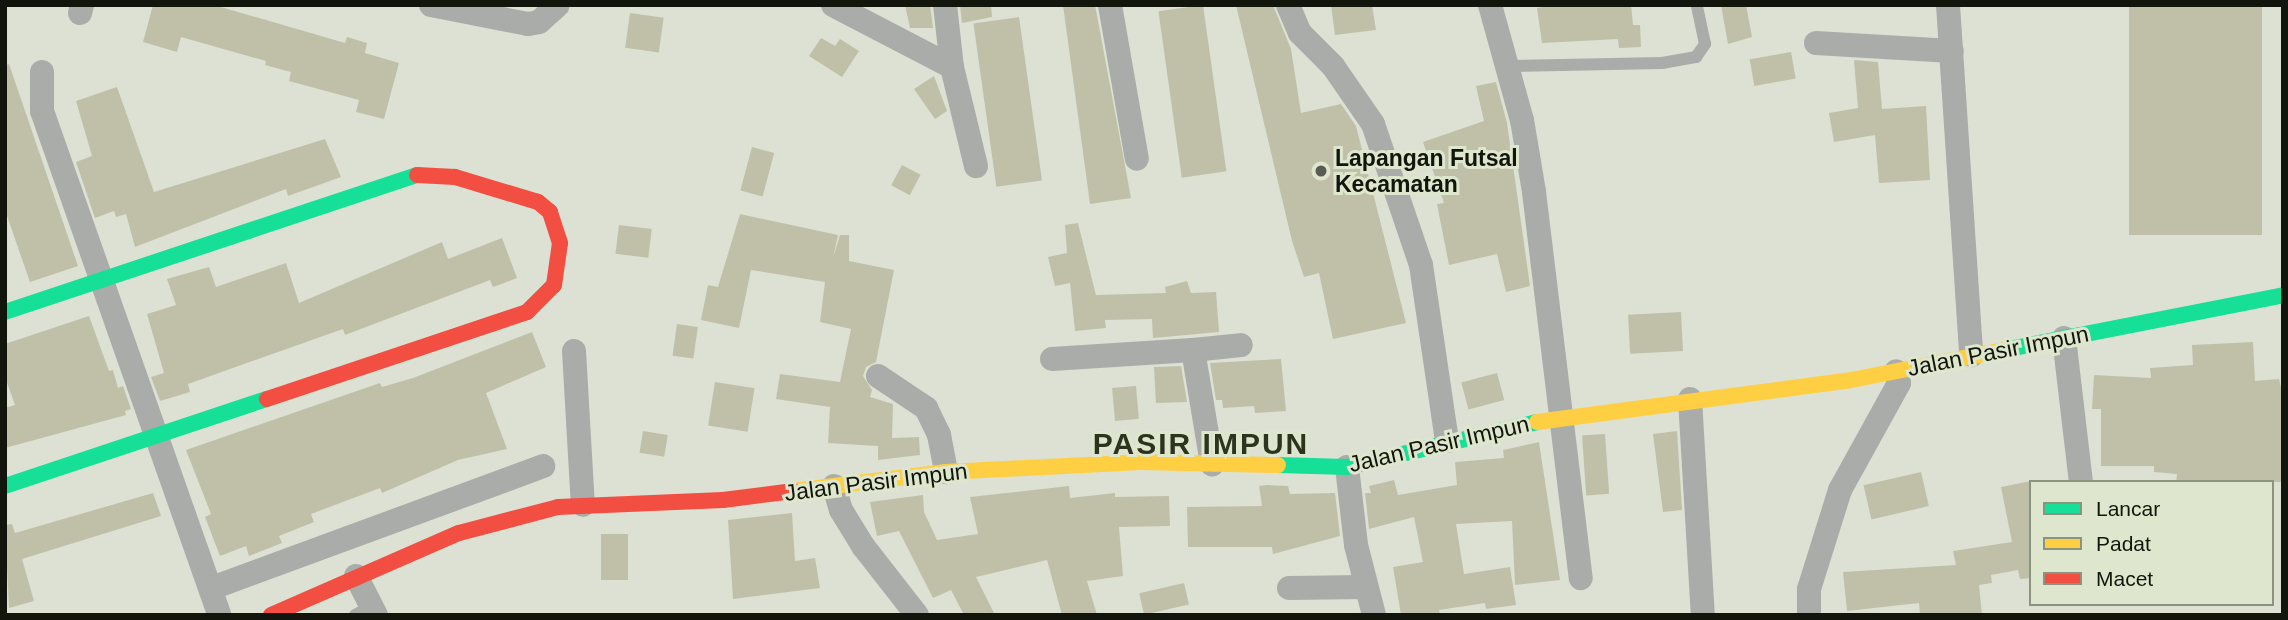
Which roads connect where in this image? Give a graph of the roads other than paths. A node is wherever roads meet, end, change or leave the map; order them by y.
1 (431, 5) edge
2 (558, 5) edge
3 (833, 5) edge
4 (945, 5) edge
5 (1110, 5) edge
6 (1288, 5) edge
7 (1490, 5) edge
8 (1697, 5) edge
9 (1948, 5) edge
10 (1816, 43) dead end
11 (1952, 51) junction
12 (1507, 66) junction
13 (953, 67) junction
14 (41, 72) dead end
15 (1137, 159) dead end
16 (976, 166) dead end
17 (101, 283) junction
18 (2283, 295) edge
19 (5, 312) edge
20 (2064, 338) junction
21 (1241, 345) dead end
22 (1193, 350) junction
23 (574, 351) dead end
24 (1970, 355) junction
25 (1052, 359) dead end
26 (1896, 371) junction
27 (878, 376) dead end
28 (1690, 399) junction
29 (1565, 415) junction
30 (155, 437) junction
31 (1447, 441) junction
32 (1212, 464) junction
33 (543, 467) dead end
34 (1347, 467) junction
35 (946, 472) junction
36 (2081, 480) edge
37 (5, 486) edge
38 (834, 486) junction
39 (583, 505) junction
40 (356, 576) junction
41 (1581, 578) dead end
42 (1365, 587) junction
43 (212, 588) junction
44 (1289, 588) dead end
45 (285, 612) edge
46 (368, 612) edge
47 (219, 614) edge
48 (917, 615) edge
49 (1374, 615) edge
50 (1703, 615) edge
51 (1810, 615) edge

1 - 2 street
3 - 13 street
4 - 13 street
5 - 15 street
6 - 31 street
7 - 12 street
8 - 12 lane
9 - 11 street
10 - 11 street
11 - 24 street
12 - 29 street
13 - 16 street
14 - 17 street
17 - 19 street
17 - 30 street
17 - 30 street
18 - 20 street, Jalan Pasir Impun
20 - 24 street, Jalan Pasir Impun
20 - 36 street
21 - 22 street
22 - 25 street
22 - 32 street
23 - 39 street
24 - 26 street, Jalan Pasir Impun
26 - 28 street, Jalan Pasir Impun
26 - 51 street
27 - 35 street
28 - 29 street, Jalan Pasir Impun
28 - 50 street
29 - 31 street, Jalan Pasir Impun
29 - 41 street
30 - 37 street
30 - 43 street
31 - 34 street, Jalan Pasir Impun
32 - 34 street, Jalan Pasir Impun
32 - 35 street, Jalan Pasir Impun
33 - 43 street
34 - 42 street
35 - 38 street, Jalan Pasir Impun
38 - 39 street, Jalan Pasir Impun
38 - 48 street
39 - 40 street, Jalan Pasir Impun
40 - 45 street, Jalan Pasir Impun
40 - 46 street
42 - 44 street
42 - 49 street
43 - 47 street

